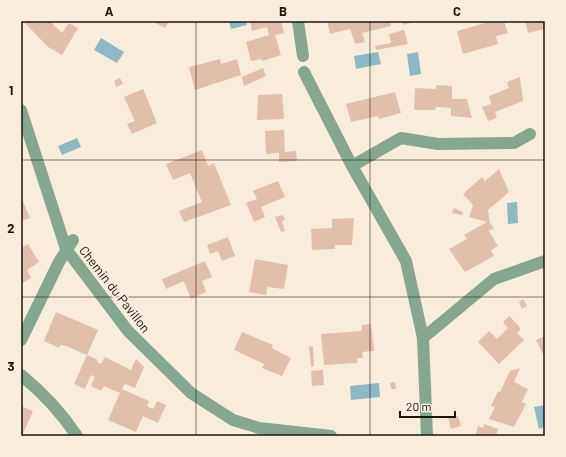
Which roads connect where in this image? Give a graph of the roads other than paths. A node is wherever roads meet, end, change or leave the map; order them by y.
1 (298, 21) edge
2 (303, 56) dead end
3 (304, 72) dead end
4 (21, 110) edge
5 (530, 134) dead end
6 (352, 166) junction
7 (70, 244) junction
8 (545, 261) edge
9 (423, 338) junction
10 (21, 340) edge
11 (21, 375) edge
12 (77, 436) edge
13 (331, 436) edge
14 (427, 436) edge

1 - 2 street
3 - 6 street
4 - 7 street, Chemin du Pavillon
5 - 6 street
6 - 9 street
7 - 10 street
7 - 13 street, Chemin du Pavillon
8 - 9 street
9 - 14 street
11 - 12 street

